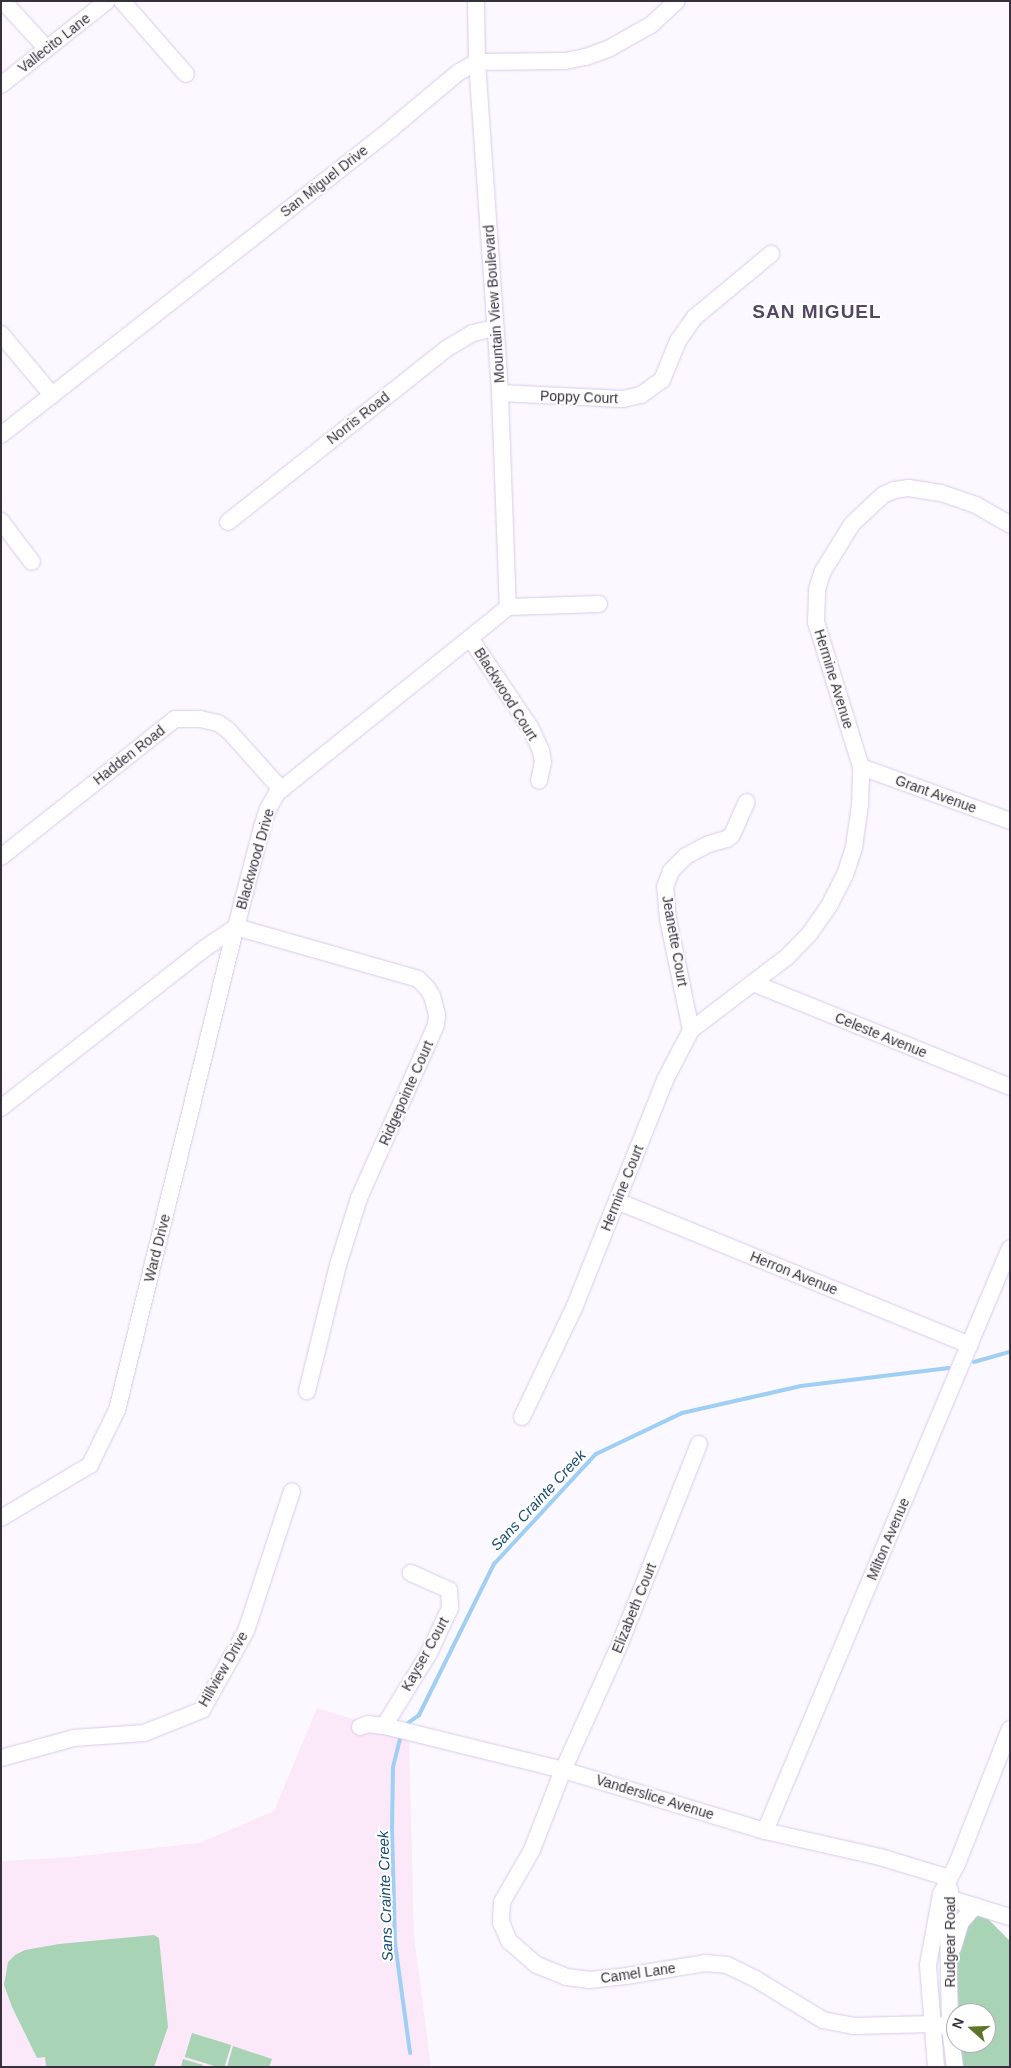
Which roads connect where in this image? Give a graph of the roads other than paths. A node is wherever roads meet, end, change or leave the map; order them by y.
1 (4, 1) edge
2 (107, 1) edge
3 (122, 1) edge
4 (476, 1) edge
5 (677, 1) edge
6 (47, 49) junction
7 (477, 62) junction
8 (186, 74) dead end
9 (1, 85) edge
10 (771, 254) dead end
11 (495, 328) junction
12 (1, 334) edge
13 (500, 393) junction
14 (52, 395) junction
15 (1, 435) edge
16 (1, 521) edge
17 (228, 522) dead end
18 (1010, 525) edge
19 (32, 562) dead end
20 (599, 604) dead end
21 (508, 608) junction
22 (470, 638) junction
23 (862, 767) junction
24 (540, 781) dead end
25 (281, 789) junction
26 (747, 802) dead end
27 (1010, 821) edge
28 (1, 856) edge
29 (236, 927) junction
30 (753, 983) junction
31 (691, 1030) junction
32 (1010, 1087) edge
33 (1, 1108) edge
34 (618, 1201) junction
35 (1010, 1248) edge
36 (970, 1345) junction
37 (307, 1391) dead end
38 (522, 1418) dead end
39 (699, 1444) dead end
40 (292, 1491) dead end
41 (1, 1518) edge
42 (411, 1573) dead end
43 (384, 1726) junction
44 (360, 1727) dead end
45 (1010, 1729) edge
46 (1, 1758) edge
47 (563, 1770) junction
48 (765, 1830) junction
49 (949, 1878) junction
50 (951, 1899) junction
51 (975, 1906) junction
52 (1010, 1917) edge
53 (949, 1962) junction
54 (950, 2003) edge
55 (933, 2024) junction
56 (946, 2026) edge
57 (953, 2053) edge
58 (936, 2067) edge
59 (955, 2067) edge

1 - 6 street
2 - 6 street, Vallecito Lane
3 - 8 street
4 - 7 street, Mountain View Boulevard
5 - 7 street
6 - 9 street, Vallecito Lane
7 - 11 street, Mountain View Boulevard
7 - 14 street, San Miguel Drive
10 - 13 street, Poppy Court
11 - 13 street, Mountain View Boulevard
11 - 17 street, Norris Road
12 - 14 street
13 - 21 street, Mountain View Boulevard
14 - 15 street, San Miguel Drive
16 - 19 street
18 - 23 street, Hermine Avenue
20 - 21 street
21 - 22 street, Blackwood Drive
22 - 24 street, Blackwood Court
22 - 25 street, Blackwood Drive
23 - 27 street, Grant Avenue
23 - 30 street, Hermine Avenue
25 - 28 street, Hadden Road
25 - 29 street, Blackwood Drive
26 - 31 street, Jeanette Court
29 - 33 street, Blackwood Drive
29 - 37 street, Ridgepointe Court
29 - 41 street, Ward Drive
30 - 31 street, Hermine Court
30 - 32 street, Celeste Avenue
31 - 34 street, Hermine Court
34 - 36 street, Herron Avenue
34 - 38 street, Hermine Court
35 - 36 street, Milton Avenue
36 - 48 street, Milton Avenue
39 - 47 street, Elizabeth Court
40 - 46 street, Hillview Drive
42 - 43 street, Kayser Court
43 - 44 street, Vanderslice Avenue
43 - 47 street, Vanderslice Avenue
45 - 49 street, Rudgear Road
47 - 48 street, Vanderslice Avenue
47 - 55 street, Camel Lane
48 - 49 street, Vanderslice Avenue
49 - 50 street, Rudgear Road
49 - 55 street, Rudgear Road
50 - 51 street
50 - 53 street, Rudgear Road
51 - 52 street
51 - 53 street
53 - 54 street, Rudgear Road
55 - 56 street, Camel Lane
55 - 58 street, Rudgear Road
57 - 59 street, Rudgear Road

